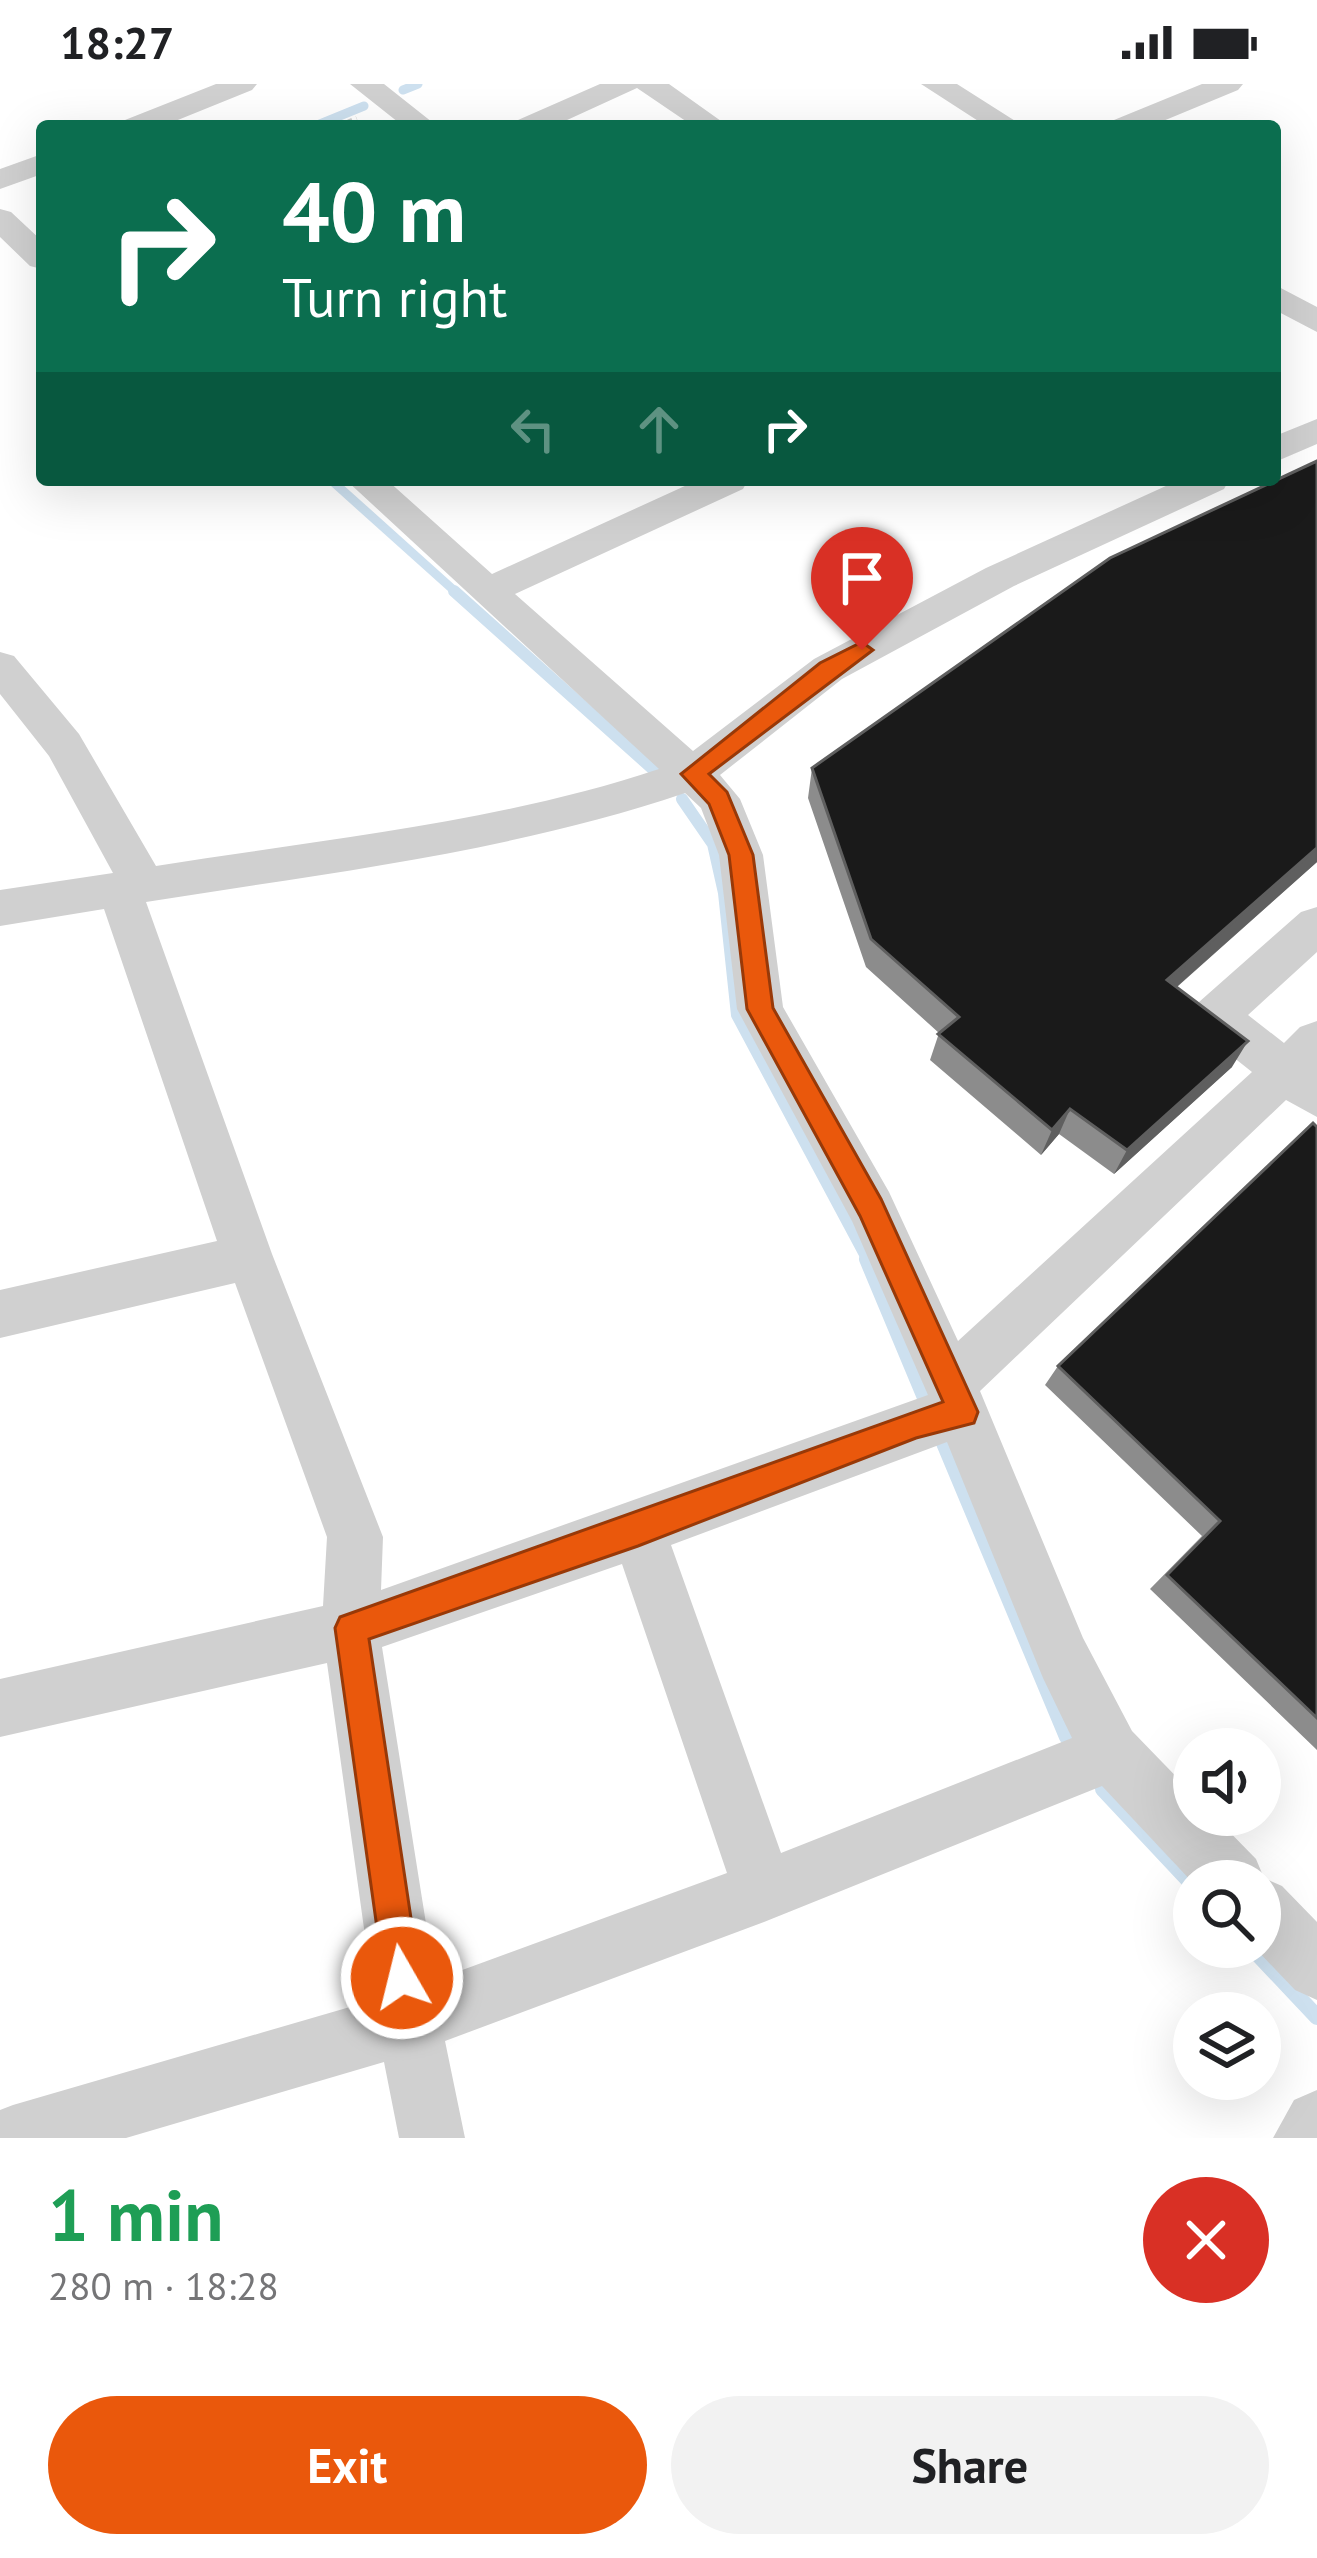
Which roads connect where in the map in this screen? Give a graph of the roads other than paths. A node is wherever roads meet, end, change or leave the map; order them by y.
1 (242, 84) edge
2 (364, 84) edge
3 (626, 84) edge
4 (649, 84) edge
5 (936, 84) edge
6 (1226, 84) edge
7 (151, 120) edge
8 (414, 120) edge
9 (543, 120) edge
10 (704, 120) edge
11 (998, 120) edge
12 (1139, 120) edge
13 (36, 165) edge
14 (0, 180) edge
15 (0, 221) edge
16 (36, 254) edge
17 (1281, 299) edge
18 (1317, 322) edge
19 (1317, 430) edge
20 (1281, 447) edge
21 (371, 486) edge
22 (717, 486) edge
23 (1198, 486) edge
24 (486, 592) junction
25 (0, 666) edge
26 (693, 774) junction
27 (128, 889) junction
28 (0, 908) edge
29 (1317, 925) edge
30 (1306, 1070) edge
31 (248, 1257) junction
32 (0, 1314) edge
33 (947, 1408) junction
34 (638, 1530) junction
35 (351, 1628) junction
36 (0, 1708) edge
37 (1112, 1752) junction
38 (1214, 1860) edge
39 (764, 1891) junction
40 (1281, 1930) edge
41 (1317, 1968) edge
42 (409, 2022) junction
43 (1317, 2123) edge
44 (13, 2138) edge
45 (432, 2138) edge
46 (1306, 2138) edge

1 - 7 street
2 - 8 street
3 - 9 street
4 - 10 street
5 - 11 street
6 - 12 street
13 - 14 street
15 - 16 street
17 - 18 street
19 - 20 street
21 - 24 street
22 - 24 street
23 - 26 street
24 - 26 street
25 - 27 street
26 - 27 street
26 - 33 street
27 - 28 street
27 - 31 street
29 - 30 street
30 - 33 street
31 - 32 street
31 - 35 street
33 - 34 street
33 - 37 street
34 - 35 street
34 - 39 street
35 - 36 street
35 - 42 street
37 - 38 street
37 - 39 street
39 - 42 street
40 - 41 street
42 - 44 street
42 - 45 street
43 - 46 street

